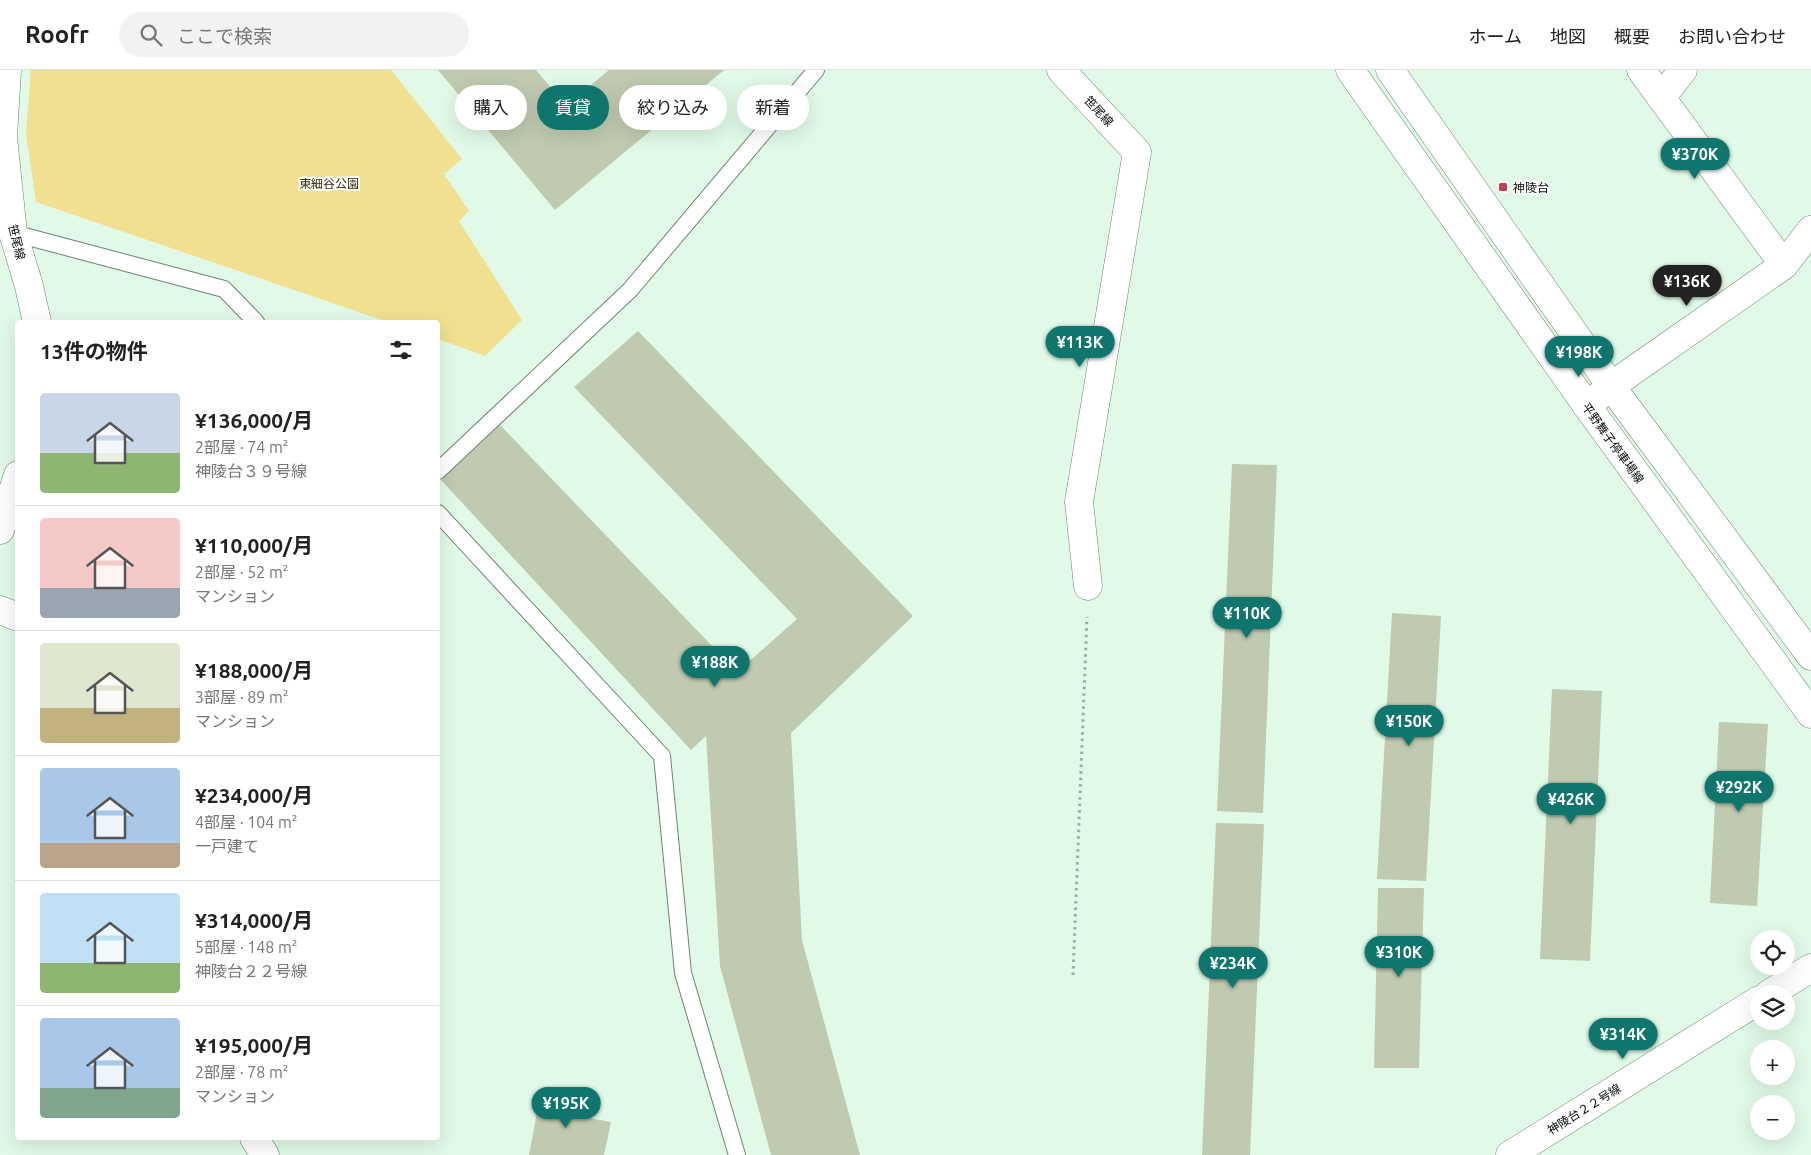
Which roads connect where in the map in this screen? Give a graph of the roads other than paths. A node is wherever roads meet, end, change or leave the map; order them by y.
1 (7, 70) edge
2 (816, 70) edge
3 (1061, 70) edge
4 (1350, 70) edge
5 (1390, 70) edge
6 (1641, 70) edge
7 (1683, 70) edge
8 (1661, 98) junction
9 (1811, 230) edge
10 (13, 232) junction
11 (1784, 265) junction
12 (38, 320) edge
13 (254, 320) edge
14 (1611, 386) junction
15 (1587, 406) junction
16 (440, 469) edge
17 (15, 484) edge
18 (440, 515) edge
19 (0, 530) edge
20 (1088, 586) road end
21 (0, 610) edge
22 (15, 616) edge
23 (1811, 656) edge
24 (1811, 714) edge
25 (1811, 968) edge
26 (1784, 985) edge
27 (1750, 1006) edge
28 (255, 1140) edge
29 (265, 1155) edge
30 (737, 1155) edge
31 (1510, 1155) edge

1 - 10 street, 笹尾線
2 - 16 lane
3 - 20 street, 笹尾線
4 - 15 street, 平野舞子停車場線
5 - 14 street
6 - 8 street
7 - 8 street
8 - 11 street
9 - 11 street
10 - 12 street, 笹尾線
10 - 13 lane
11 - 14 street
14 - 15 street
14 - 23 street
15 - 24 street, 平野舞子停車場線
17 - 19 street
18 - 30 lane
21 - 22 street
25 - 26 street
27 - 31 street, 神陵台２２号線
28 - 29 street

